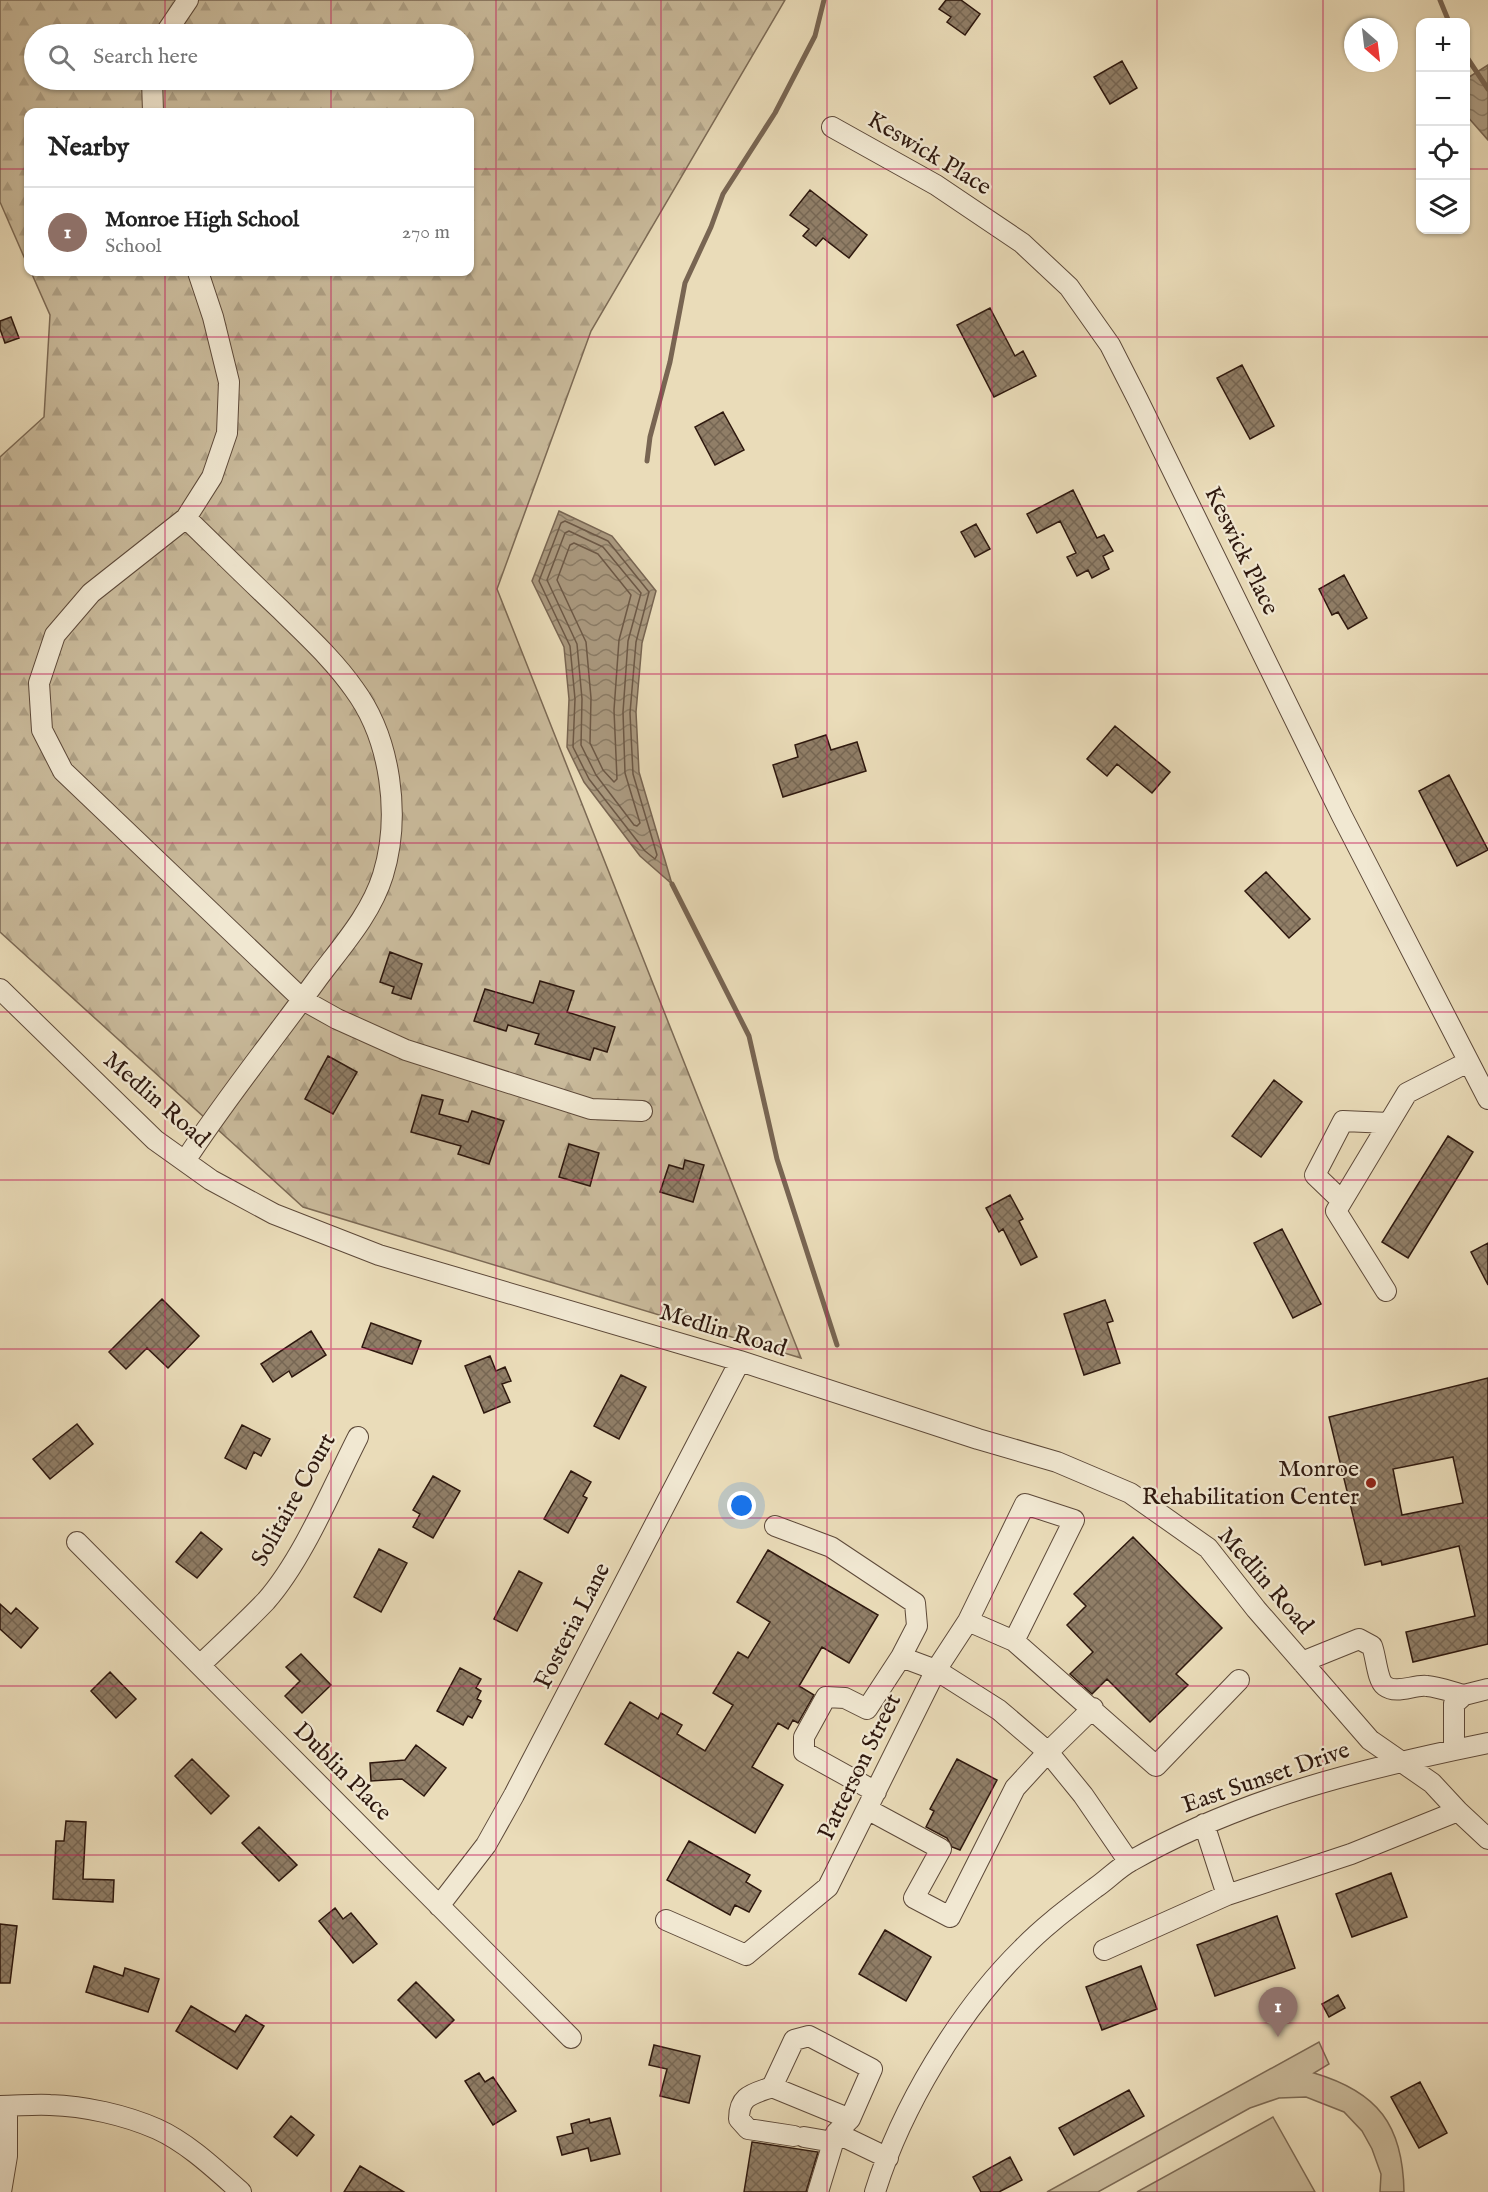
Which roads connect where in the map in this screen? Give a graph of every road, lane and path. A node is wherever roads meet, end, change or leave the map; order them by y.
1 (188, 0) edge
2 (172, 24) edge
3 (152, 90) edge
4 (153, 108) edge
5 (832, 127) dead end
6 (199, 276) edge
7 (186, 518) junction
8 (0, 989) edge
9 (303, 1000) junction
10 (1468, 1062) junction
11 (1488, 1099) edge
12 (642, 1111) dead end
13 (1389, 1124) junction
14 (185, 1161) junction
15 (1342, 1201) junction
16 (1386, 1292) dead end
17 (740, 1361) junction
18 (358, 1437) dead end
19 (775, 1526) dead end
20 (77, 1542) dead end
21 (968, 1621) junction
22 (1014, 1641) junction
23 (900, 1657) junction
24 (1302, 1662) junction
25 (200, 1665) junction
26 (936, 1670) junction
27 (1239, 1680) dead end
28 (1488, 1689) edge
29 (1464, 1695) junction
30 (1093, 1708) junction
31 (1487, 1748) edge
32 (1454, 1750) junction
33 (1048, 1752) junction
34 (1401, 1761) junction
35 (871, 1801) junction
36 (1458, 1811) junction
37 (1204, 1824) junction
38 (1488, 1839) edge
39 (1129, 1862) junction
40 (1227, 1895) junction
41 (439, 1906) junction
42 (666, 1920) dead end
43 (1104, 1950) dead end
44 (571, 2038) dead end
45 (772, 2087) junction
46 (4, 2106) edge
47 (840, 2132) junction
48 (888, 2158) junction
49 (1, 2192) edge
50 (241, 2192) edge
51 (818, 2192) edge
52 (874, 2192) edge

1 - 2 street
3 - 4 street
5 - 10 street, Keswick Place
6 - 7 street
7 - 9 street
7 - 9 street
8 - 14 street, Medlin Road
9 - 12 street
9 - 14 street
10 - 11 street, Keswick Place
10 - 13 street
13 - 15 street
13 - 15 street
14 - 17 street, Medlin Road
15 - 16 street
17 - 24 street, Medlin Road
17 - 41 street, Fosteria Lane
18 - 25 street, Solitaire Court
19 - 23 street
20 - 25 street, Dublin Place
21 - 22 street
21 - 22 street, Patterson Street
21 - 26 street, Patterson Street
22 - 30 street
23 - 26 street
23 - 35 street
24 - 29 street
24 - 34 street, Medlin Road
25 - 41 street, Dublin Place
26 - 33 street
26 - 35 street, Patterson Street
27 - 30 street
28 - 29 street
29 - 32 street
30 - 33 street
31 - 32 street, East Sunset Drive
32 - 34 street, East Sunset Drive
33 - 35 street
33 - 39 street
34 - 36 street, Medlin Road
34 - 37 street, East Sunset Drive
35 - 42 street, Patterson Street
36 - 38 street, Medlin Road
36 - 40 street
37 - 39 street, East Sunset Drive
37 - 40 street
39 - 48 street, East Sunset Drive
40 - 43 street
41 - 44 street, Dublin Place
45 - 47 street
45 - 47 street
45 - 47 street
46 - 49 street
46 - 50 street
47 - 48 street
47 - 51 street
48 - 52 street, East Sunset Drive

